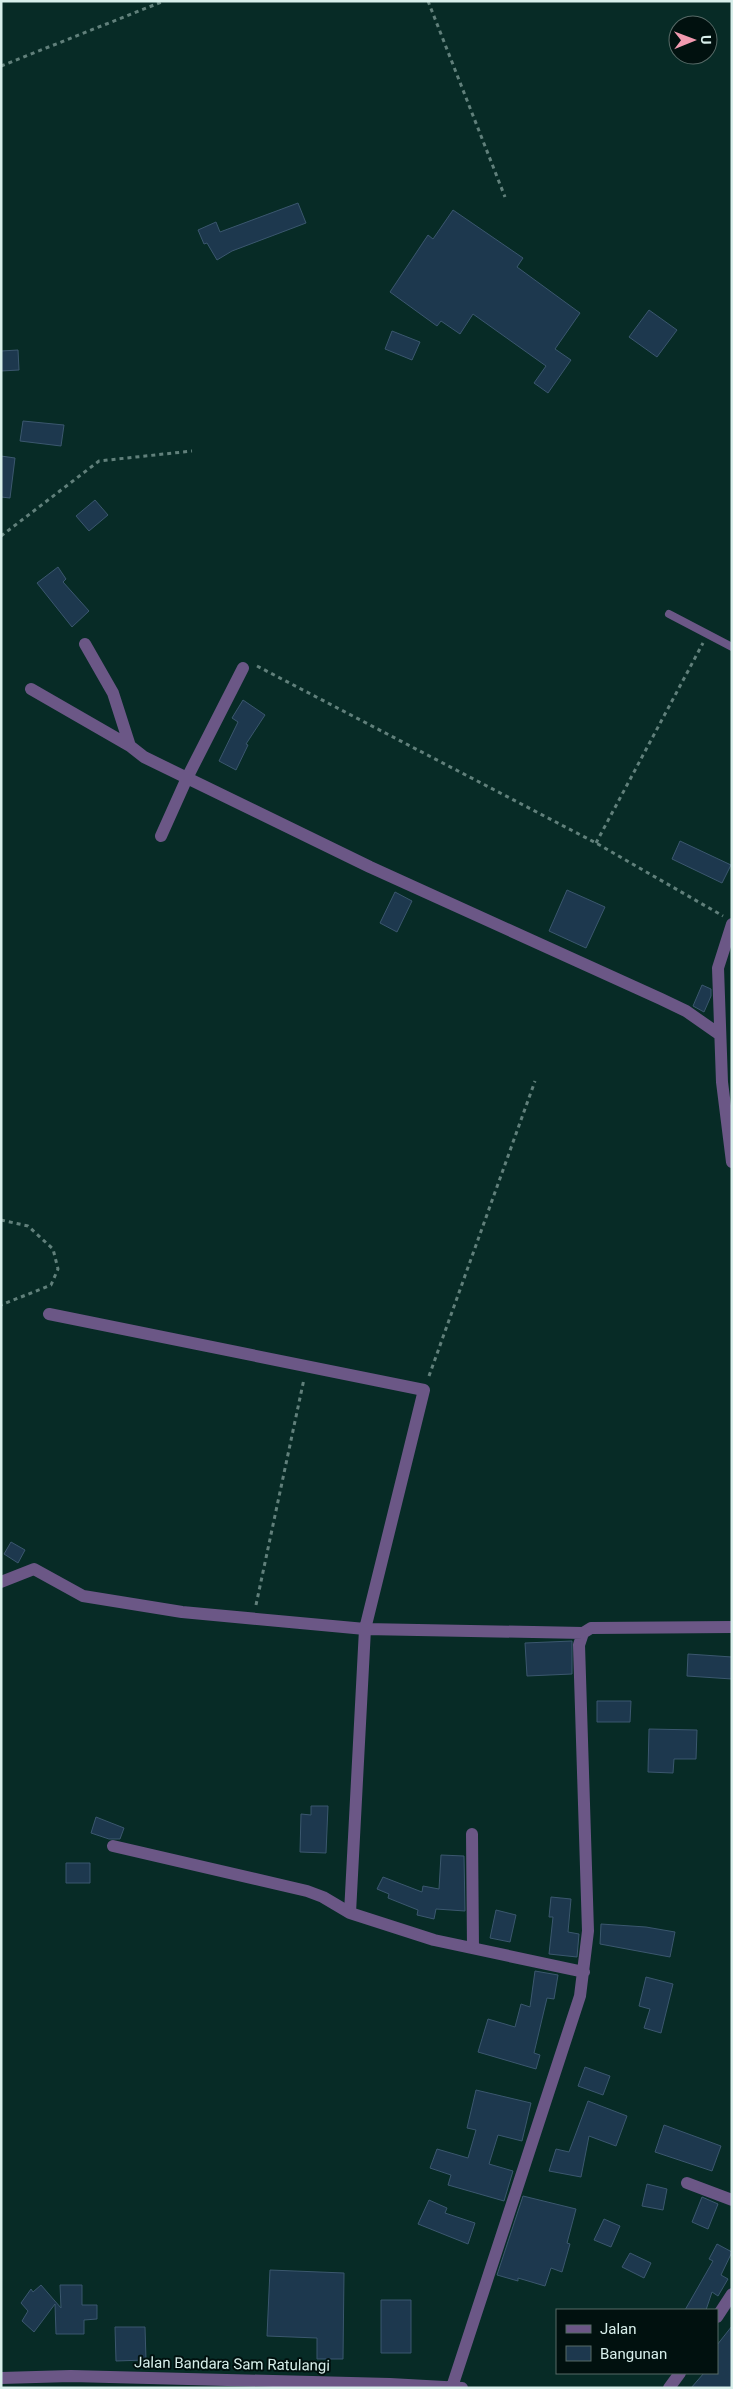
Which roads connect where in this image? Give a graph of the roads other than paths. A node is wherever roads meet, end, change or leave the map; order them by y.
1 (670, 614) dead end
2 (85, 644) dead end
3 (732, 647) edge
4 (243, 668) road end
5 (31, 689) dead end
6 (130, 746) junction
7 (187, 778) junction
8 (162, 836) dead end
9 (732, 922) edge
10 (719, 1034) junction
11 (732, 1162) edge
12 (49, 1314) dead end
13 (1, 1582) edge
14 (732, 1627) edge
15 (365, 1629) junction
16 (583, 1633) junction
17 (472, 1834) dead end
18 (113, 1846) dead end
19 (350, 1913) junction
20 (473, 1948) junction
21 (584, 1972) junction
22 (687, 2184) dead end
23 (732, 2200) edge
24 (732, 2294) edge
25 (718, 2315) edge
26 (679, 2374) edge
27 (1, 2378) edge
28 (452, 2387) edge
29 (462, 2388) edge
30 (669, 2388) edge

1 - 3 lane
2 - 6 street
4 - 7 street
5 - 6 street
6 - 7 street
7 - 8 street
7 - 10 street
9 - 10 street
10 - 11 street
12 - 15 street
13 - 15 street
14 - 16 street
15 - 16 street
15 - 19 street
16 - 21 street
17 - 20 street
18 - 19 street
19 - 20 street
20 - 21 street
21 - 28 street
22 - 23 street
24 - 25 street
26 - 30 street
27 - 28 street, Jalan Bandara Sam Ratulangi
28 - 29 street, Jalan Bandara Sam Ratulangi

